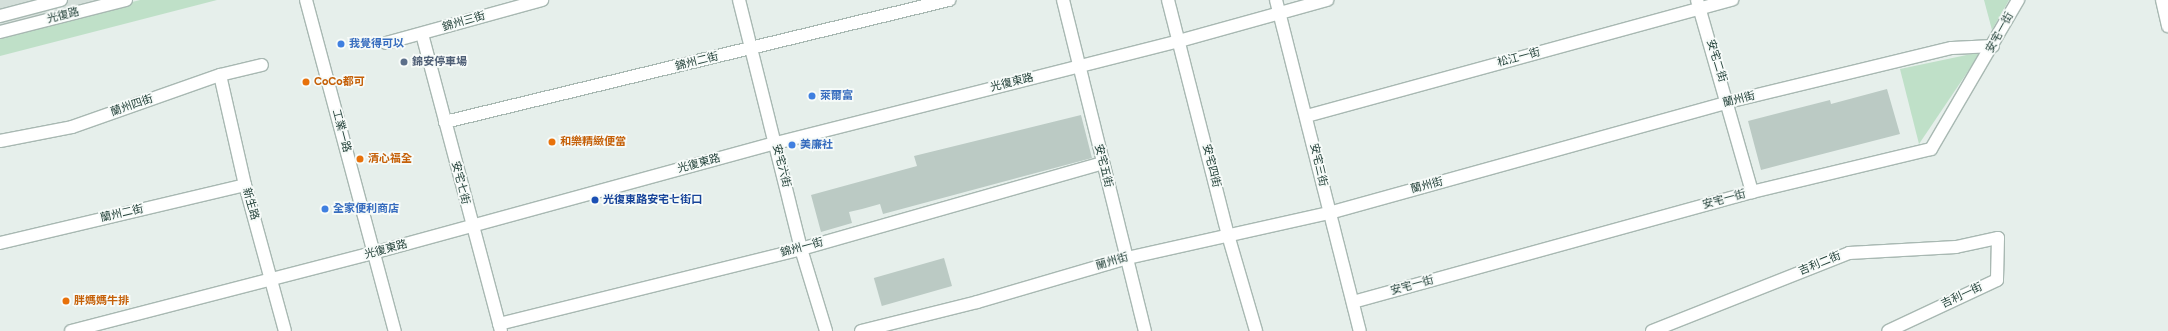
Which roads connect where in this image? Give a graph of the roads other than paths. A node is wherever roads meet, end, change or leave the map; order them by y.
1 (61, 0) edge
2 (126, 0) edge
3 (306, 0) edge
4 (542, 0) edge
5 (739, 0) edge
6 (949, 0) edge
7 (1063, 0) edge
8 (1168, 0) edge
9 (1276, 0) edge
10 (1327, 0) edge
11 (1732, 0) edge
12 (2018, 0) edge
13 (2162, 0) edge
14 (1698, 4) edge
15 (1279, 12) junction
16 (0, 16) edge
17 (2168, 26) edge
18 (0, 32) edge
19 (422, 34) junction
20 (1179, 41) junction
21 (386, 43) dead end
22 (1993, 46) junction
23 (751, 48) junction
24 (262, 65) dead end
25 (1079, 66) junction
26 (220, 75) junction
27 (1728, 102) junction
28 (1307, 116) junction
29 (445, 122) junction
30 (0, 141) edge
31 (776, 143) junction
32 (1102, 163) junction
33 (245, 185) junction
34 (1752, 192) junction
35 (1329, 213) junction
36 (471, 226) junction
37 (1228, 235) junction
38 (1998, 238) joint
39 (0, 244) edge
40 (801, 249) junction
41 (373, 253) junction
42 (1127, 258) junction
43 (272, 280) junction
44 (1353, 302) junction
45 (500, 328) edge
46 (71, 331) edge
47 (285, 331) edge
48 (395, 331) edge
49 (826, 331) edge
50 (861, 331) edge
51 (1145, 331) edge
52 (1256, 331) edge
53 (1360, 331) edge
54 (1652, 331) edge
55 (1888, 331) edge

1 - 16 street, 光復路
2 - 18 street, 光復路
3 - 41 street, 工業一路
4 - 19 street, 錦州三街
5 - 23 street, 安宅六街
6 - 23 street, 錦州二街
7 - 25 street, 安宅五街
8 - 20 street, 安宅四街
9 - 15 street, 安宅三街
10 - 15 street, 光復東路
11 - 14 street, 松江一街
12 - 22 street, 安宅一街
13 - 17 street
14 - 27 street, 安宅二街
14 - 28 street, 松江一街
15 - 20 street, 光復東路
15 - 28 street, 安宅三街
19 - 21 street, 錦州三街
19 - 29 street, 安宅七街
20 - 25 street, 光復東路
20 - 37 street, 安宅四街
22 - 27 street, 蘭州街
22 - 34 street, 安宅一街
23 - 29 street, 錦州二街
23 - 31 street, 安宅六街
24 - 26 street, 蘭州四街
25 - 31 street, 光復東路
25 - 32 street, 安宅五街
26 - 30 street, 蘭州四街
26 - 33 street, 新生路
27 - 34 street, 安宅二街
27 - 35 street, 蘭州街
28 - 35 street, 安宅三街
29 - 36 street, 安宅七街
31 - 36 street, 光復東路
31 - 40 street, 安宅六街
32 - 40 street, 錦州一街
32 - 42 street, 安宅五街
33 - 39 street, 蘭州二街
33 - 43 street, 新生路
34 - 44 street, 安宅一街
35 - 37 street, 蘭州街
35 - 44 street, 安宅三街
36 - 41 street, 光復東路
36 - 45 street, 安宅七街
37 - 42 street, 蘭州街
37 - 52 street, 安宅四街
38 - 54 street, 吉利二街
38 - 55 street, 吉利一街
40 - 45 street, 錦州一街
40 - 49 street, 安宅六街
41 - 43 street, 光復東路
41 - 48 street, 工業一路
42 - 50 street, 蘭州街
42 - 51 street, 安宅五街
43 - 46 street, 光復東路
43 - 47 street, 新生路
44 - 53 street, 安宅三街

